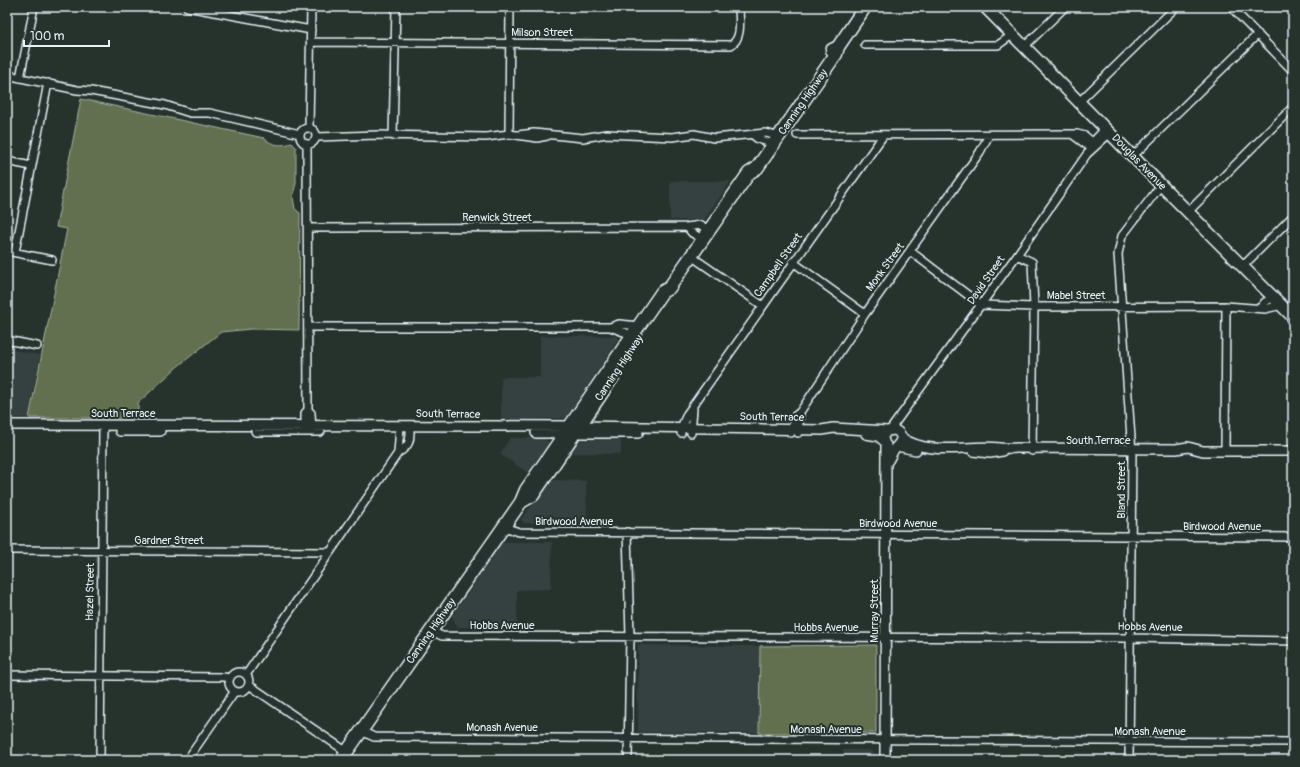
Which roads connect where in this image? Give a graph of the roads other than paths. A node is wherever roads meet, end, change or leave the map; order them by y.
1 (34, 7) edge
2 (187, 7) edge
3 (311, 7) edge
4 (396, 7) edge
5 (510, 7) edge
6 (740, 7) edge
7 (865, 7) edge
8 (985, 7) edge
9 (1065, 7) edge
10 (1176, 7) edge
11 (1231, 7) edge
12 (211, 9) edge
13 (311, 30) junction
14 (1258, 34) junction
15 (1012, 35) junction
16 (311, 42) junction
17 (396, 43) junction
18 (510, 43) junction
19 (865, 45) dead end
20 (1024, 47) junction
21 (1293, 71) edge
22 (7, 75) edge
23 (20, 78) junction
24 (48, 83) junction
25 (1079, 102) junction
26 (1293, 107) edge
27 (309, 128) junction
28 (1108, 130) junction
29 (300, 134) junction
30 (509, 134) junction
31 (797, 135) dead end
32 (990, 135) junction
33 (393, 136) junction
34 (883, 136) junction
35 (317, 137) junction
36 (773, 140) junction
37 (307, 144) junction
38 (1091, 147) junction
39 (1133, 156) junction
40 (7, 161) edge
41 (31, 166) junction
42 (1160, 185) junction
43 (1188, 212) junction
44 (1293, 216) edge
45 (687, 227) junction
46 (308, 228) junction
47 (706, 235) junction
48 (7, 251) edge
49 (910, 251) junction
50 (15, 252) junction
51 (1017, 255) junction
52 (691, 256) junction
53 (52, 260) dead end
54 (793, 262) junction
55 (1242, 266) junction
56 (669, 288) junction
57 (1278, 301) junction
58 (981, 305) junction
59 (763, 306) junction
60 (1121, 306) junction
61 (1226, 306) junction
62 (1034, 307) junction
63 (1260, 308) junction
64 (865, 314) junction
65 (1293, 317) edge
66 (308, 327) junction
67 (610, 327) junction
68 (635, 330) junction
69 (7, 340) edge
70 (37, 346) dead end
71 (693, 409) junction
72 (7, 425) edge
73 (103, 428) junction
74 (308, 428) junction
75 (405, 429) junction
76 (7, 430) edge
77 (572, 430) junction
78 (681, 430) junction
79 (691, 430) junction
80 (795, 431) junction
81 (895, 438) junction
82 (885, 443) junction
83 (1032, 450) junction
84 (1225, 450) junction
85 (1132, 451) junction
86 (1293, 451) edge
87 (887, 462) junction
88 (504, 527) junction
89 (627, 532) junction
90 (886, 534) junction
91 (1132, 536) junction
92 (1293, 537) edge
93 (7, 550) edge
94 (102, 551) junction
95 (330, 552) junction
96 (431, 631) junction
97 (630, 636) junction
98 (886, 637) junction
99 (1130, 638) junction
100 (1293, 641) edge
101 (7, 675) edge
102 (246, 675) junction
103 (100, 676) junction
104 (230, 678) junction
105 (249, 686) junction
106 (235, 691) junction
107 (361, 731) junction
108 (628, 738) junction
109 (885, 740) junction
110 (1130, 742) junction
111 (1293, 742) edge
112 (344, 756) edge
113 (100, 760) edge
114 (187, 760) edge
115 (628, 760) edge
116 (885, 760) edge
117 (1129, 760) edge

1 - 23 street
2 - 12 street
3 - 13 street
4 - 17 street
5 - 18 street
6 - 18 street, Milson Street
7 - 36 highway, Canning Highway
8 - 15 main road, Douglas Avenue
9 - 20 street
10 - 25 street
11 - 14 street
12 - 13 street
13 - 16 street
14 - 21 street
14 - 39 street
15 - 19 street
15 - 20 main road, Douglas Avenue
16 - 17 street, Milson Street
16 - 27 street
17 - 18 street, Milson Street
17 - 33 street
18 - 30 street
20 - 25 main road, Douglas Avenue
22 - 23 street
23 - 24 street
24 - 29 street
24 - 41 street
25 - 28 main road, Douglas Avenue
26 - 43 street
27 - 29 street
27 - 35 street
28 - 38 street, David Street
28 - 39 main road, Douglas Avenue
29 - 37 street
30 - 33 street
30 - 36 street
31 - 34 street
32 - 34 street
32 - 38 street
32 - 49 street, Monk Street
33 - 35 street
34 - 54 street, Campbell Street
35 - 37 street
36 - 47 highway, Canning Highway
37 - 46 street
38 - 51 street, David Street
39 - 42 main road, Douglas Avenue
40 - 41 street
41 - 50 street
42 - 43 main road, Douglas Avenue
42 - 60 street, Bland Street
43 - 55 main road, Douglas Avenue
44 - 55 street
45 - 46 street, Renwick Street
45 - 47 street
45 - 47 street, Renwick Street
46 - 66 street
47 - 52 highway, Canning Highway
48 - 50 street
49 - 58 street
49 - 64 street, Monk Street
50 - 53 street
51 - 58 street, David Street
51 - 62 street
52 - 56 highway, Canning Highway
52 - 59 street
54 - 59 street, Campbell Street
54 - 64 street
55 - 57 main road, Douglas Avenue
56 - 68 highway, Canning Highway
56 - 77 highway, Canning Highway
57 - 63 street, Mabel Street
57 - 63 street
57 - 65 main road, Douglas Avenue
58 - 62 street, Mabel Street
58 - 81 street, David Street
59 - 71 street, Campbell Street
60 - 61 street, Mabel Street
60 - 62 street, Mabel Street
60 - 85 street, Bland Street
61 - 63 street, Mabel Street
61 - 84 street
62 - 83 street
64 - 80 street, Monk Street
66 - 67 street
66 - 74 street
67 - 68 street
67 - 68 street
68 - 77 highway, Canning Highway
69 - 70 street
71 - 78 street, Campbell Street
71 - 79 street, Campbell Street
72 - 73 main road, South Terrace
73 - 74 main road, South Terrace
73 - 76 main road, South Terrace
73 - 94 street, Hazel Street
74 - 75 main road, South Terrace
75 - 77 main road, South Terrace
75 - 95 street
77 - 78 main road, South Terrace
77 - 88 highway, Canning Highway
78 - 79 main road, South Terrace
79 - 80 main road, South Terrace
80 - 81 main road, South Terrace
80 - 82 main road, South Terrace
81 - 82 main road, South Terrace
81 - 82 main road
81 - 83 main road, South Terrace
81 - 87 main road
82 - 87 main road, Murray Street
83 - 85 main road, South Terrace
84 - 85 main road, South Terrace
84 - 86 main road, South Terrace
85 - 91 street, Bland Street
87 - 90 main road, Murray Street
88 - 89 street, Birdwood Avenue
88 - 96 highway, Canning Highway
89 - 90 street, Birdwood Avenue
89 - 97 street
90 - 91 street, Birdwood Avenue
90 - 98 main road, Murray Street
91 - 92 street, Birdwood Avenue
91 - 99 street, Bland Street
93 - 94 street, Gardner Street
94 - 95 street, Gardner Street
94 - 103 street, Hazel Street
95 - 102 street
96 - 97 street, Hobbs Avenue
96 - 107 highway, Canning Highway
97 - 98 street, Hobbs Avenue
97 - 108 street
98 - 99 street, Hobbs Avenue
98 - 109 main road, Murray Street
99 - 100 street, Hobbs Avenue
99 - 110 street, Bland Street
101 - 103 street
102 - 104 street
102 - 105 street
103 - 104 street
103 - 113 street, Hazel Street
104 - 106 street
105 - 106 street
105 - 112 street
106 - 114 street
107 - 108 street, Monash Avenue
107 - 112 highway, Canning Highway
108 - 109 street, Monash Avenue
108 - 115 street
109 - 110 street, Monash Avenue
109 - 116 main road, Murray Street
110 - 111 street, Monash Avenue
110 - 117 street, Bland Street

